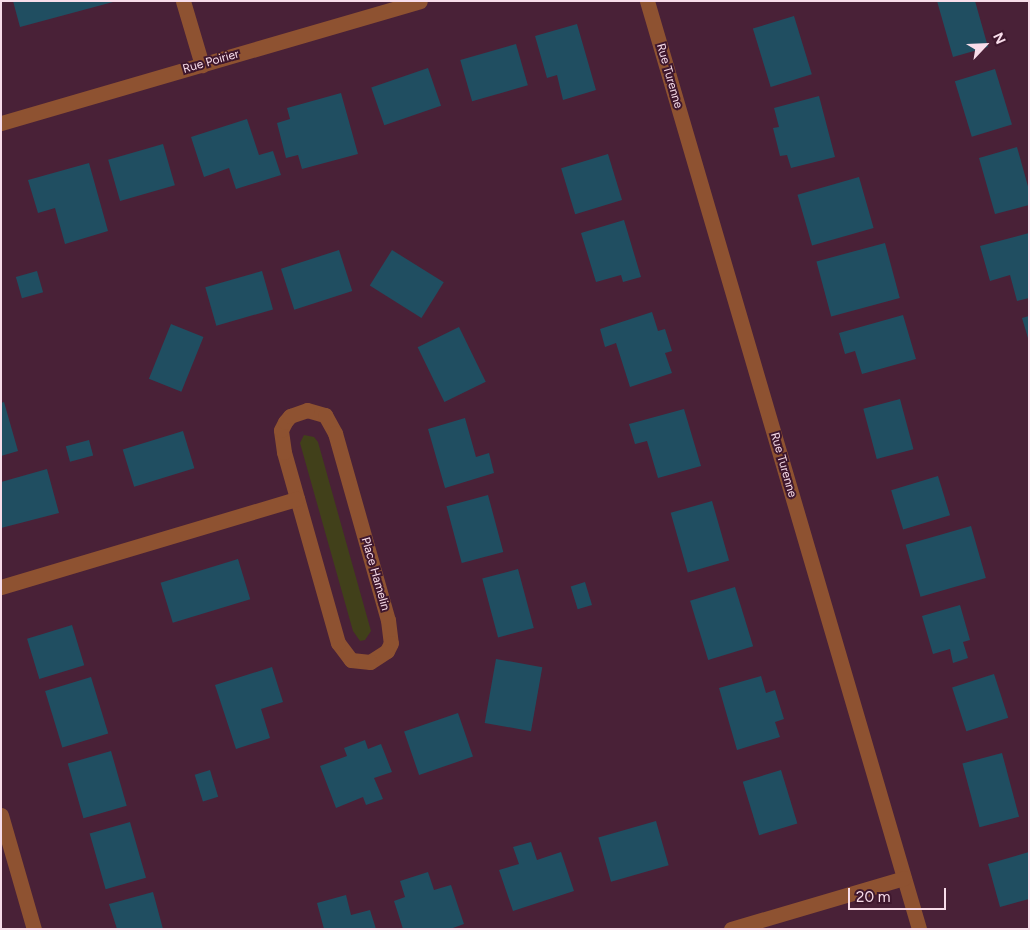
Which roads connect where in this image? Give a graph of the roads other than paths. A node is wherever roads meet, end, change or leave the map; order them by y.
1 (183, 1) edge
2 (420, 1) edge
3 (647, 1) edge
4 (202, 65) junction
5 (1, 123) edge
6 (297, 499) junction
7 (1, 586) edge
8 (1, 815) edge
9 (904, 878) junction
10 (34, 929) edge
11 (732, 929) edge
12 (919, 929) edge

1 - 4 street
2 - 4 street, Rue Poirier
3 - 9 street, Rue Turenne
4 - 5 street, Rue Poirier
6 - 6 street, Place Hamelin
6 - 7 street
8 - 10 street
9 - 11 street
9 - 12 street, Rue Turenne

